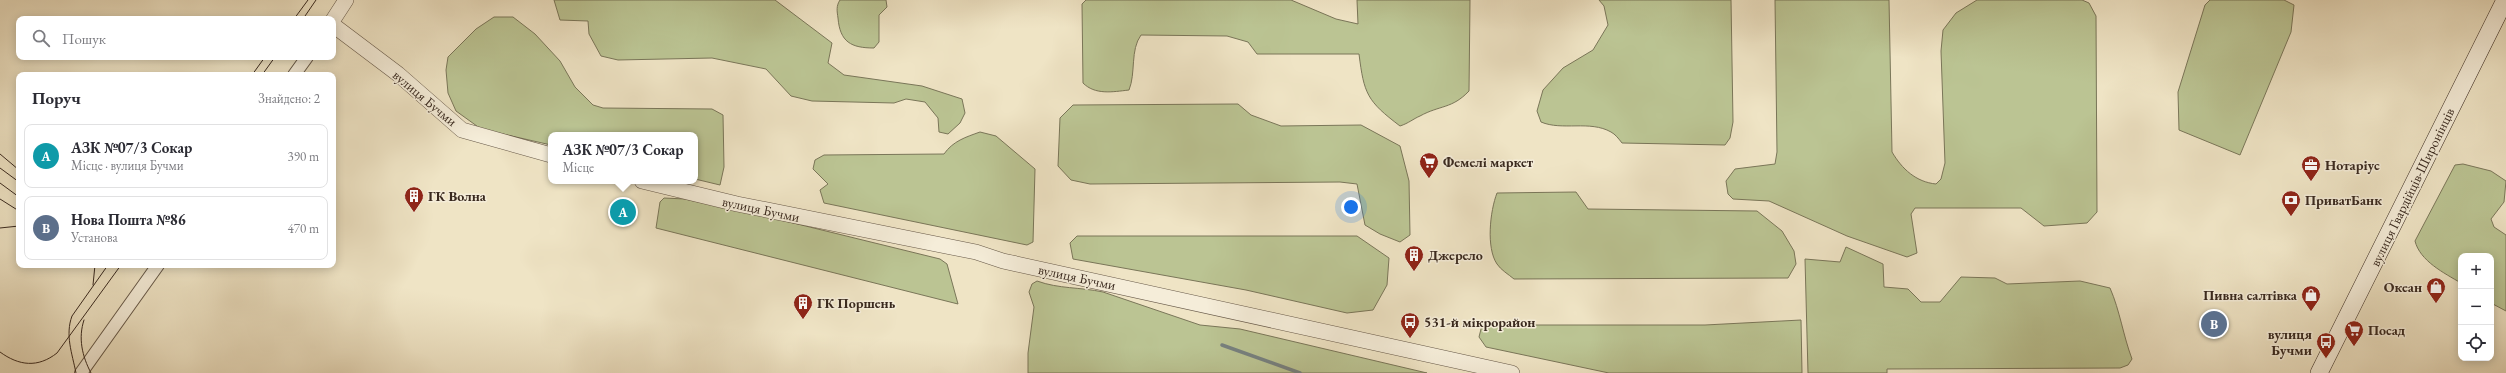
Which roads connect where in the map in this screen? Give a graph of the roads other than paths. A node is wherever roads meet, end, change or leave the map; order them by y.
1 (346, 0) edge
2 (2505, 0) edge
3 (336, 16) edge
4 (336, 27) edge
5 (305, 60) edge
6 (296, 72) edge
7 (548, 154) edge
8 (654, 184) edge
9 (156, 268) edge
10 (81, 373) edge
11 (1512, 373) edge
12 (2319, 373) edge

1 - 3 street
2 - 12 main road, вулиця Гвардійців-Широнінців
4 - 7 street, вулиця Бучми
5 - 6 street
8 - 11 street, вулиця Бучми
9 - 10 street

